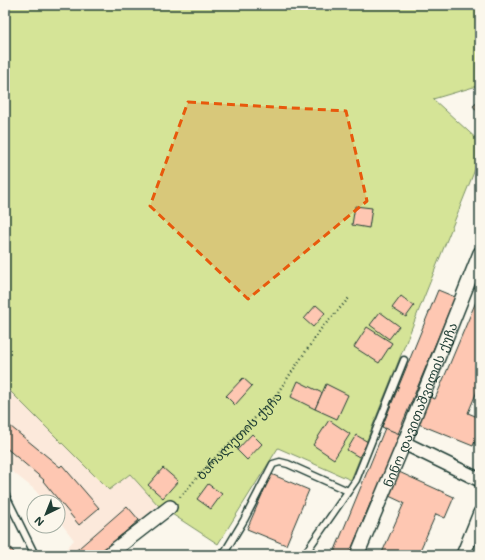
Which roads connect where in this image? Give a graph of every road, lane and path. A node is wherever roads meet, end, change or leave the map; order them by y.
1 (480, 253) edge
2 (350, 297) dead end
3 (404, 360) dead end
4 (404, 443) junction
5 (480, 480) edge
6 (348, 491) junction
7 (5, 494) edge
8 (170, 507) joint
9 (480, 513) edge
10 (35, 555) edge
11 (108, 555) edge
12 (223, 555) edge
13 (304, 555) edge
14 (357, 555) edge
15 (463, 555) edge

1 - 4 street, ნინო დავითაშვილის ქუჩა
2 - 8 path, ბარალეთის ქუჩა
3 - 6 lane
4 - 5 street
4 - 14 street, ნინო დავითაშვილის ქუჩა
6 - 12 lane
6 - 13 lane
7 - 10 lane
8 - 11 street
9 - 15 street

